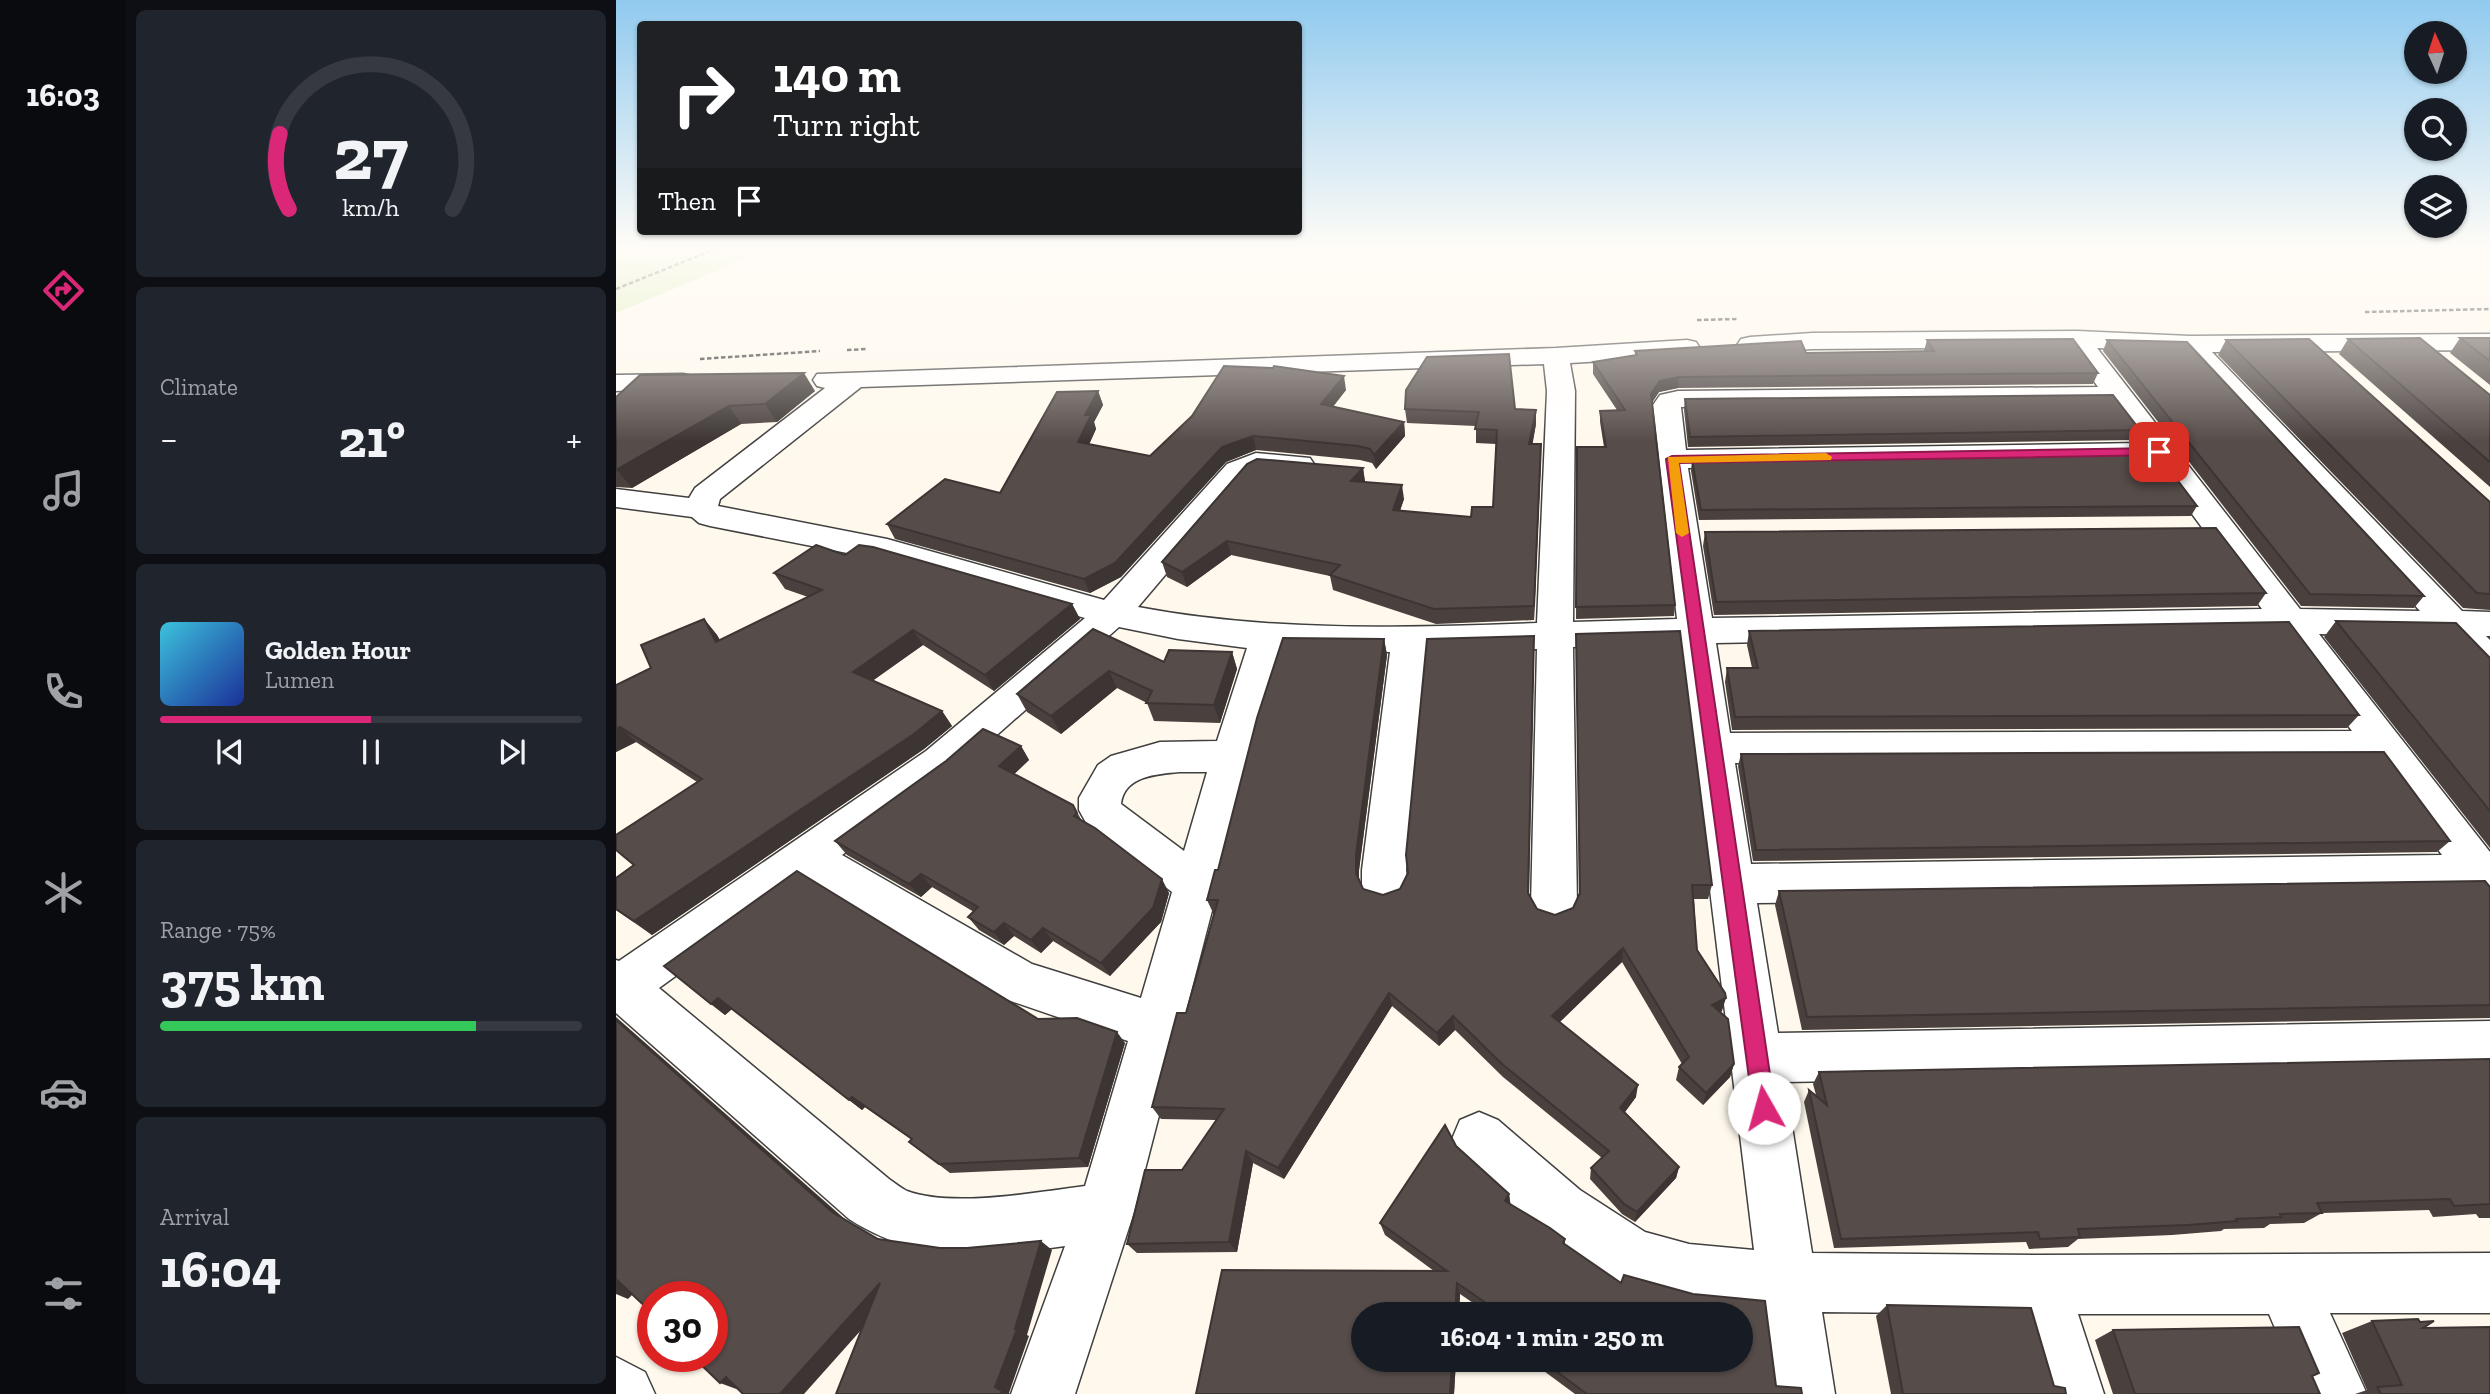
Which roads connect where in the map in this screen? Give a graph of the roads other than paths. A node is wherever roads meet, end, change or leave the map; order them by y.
1 (2077, 339) junction
2 (2308, 342) junction
3 (2417, 342) junction
4 (2490, 342) edge
5 (2190, 344) junction
6 (1556, 356) junction
7 (2336, 368) edge
8 (2450, 369) edge
9 (854, 379) junction
10 (800, 380) edge
11 (708, 382) edge
12 (616, 383) edge
13 (2119, 395) junction
14 (2159, 452) junction
15 (1672, 459) junction
16 (1334, 469) edge
17 (616, 498) edge
18 (701, 509) junction
19 (2180, 529) edge
20 (2222, 529) junction
21 (1112, 614) junction
22 (2291, 621) junction
23 (2473, 624) edge
24 (1696, 631) junction
25 (1555, 635) junction
26 (1269, 638) junction
27 (1410, 640) junction
28 (2490, 663) edge
29 (2385, 746) junction
30 (1713, 748) junction
31 (1232, 756) junction
32 (805, 856) junction
33 (2486, 880) edge
34 (1733, 884) junction
35 (1197, 886) junction
36 (1385, 888) dead end
37 (1554, 907) dead end
38 (620, 984) edge
39 (1158, 1027) junction
40 (2490, 1045) edge
41 (1758, 1058) junction
42 (1479, 1139) dead end
43 (1106, 1212) junction
44 (1786, 1282) junction
45 (2490, 1283) edge
46 (2286, 1284) junction
47 (2039, 1285) junction
48 (616, 1388) edge
49 (623, 1394) edge
50 (1043, 1394) edge
51 (1803, 1394) edge
52 (2072, 1394) edge
53 (2335, 1394) edge

1 - 5 street
1 - 6 street
1 - 13 street
2 - 3 street
2 - 5 street
2 - 7 street
3 - 4 street
3 - 8 street
5 - 23 street
6 - 9 street
6 - 25 street
9 - 10 street
9 - 18 street
11 - 12 street
13 - 14 street
13 - 15 street
14 - 15 street
14 - 20 street
15 - 24 street
16 - 21 street
17 - 18 street
18 - 21 street
19 - 20 street
20 - 22 street
21 - 26 street
21 - 32 street
22 - 23 street
22 - 24 street
22 - 29 street
23 - 28 street
24 - 25 street
24 - 30 street
25 - 27 street
25 - 37 street
26 - 27 street
26 - 31 street
27 - 36 street
29 - 30 street
29 - 33 street
30 - 34 street
31 - 35 street
31 - 35 street
32 - 38 street
32 - 39 street
33 - 34 street
34 - 41 street
35 - 39 street
38 - 43 street
39 - 43 street
40 - 41 street
41 - 44 street
42 - 44 street
43 - 50 street
44 - 47 street
44 - 51 street
45 - 46 street
46 - 47 street
46 - 53 street
47 - 52 street
48 - 49 street

